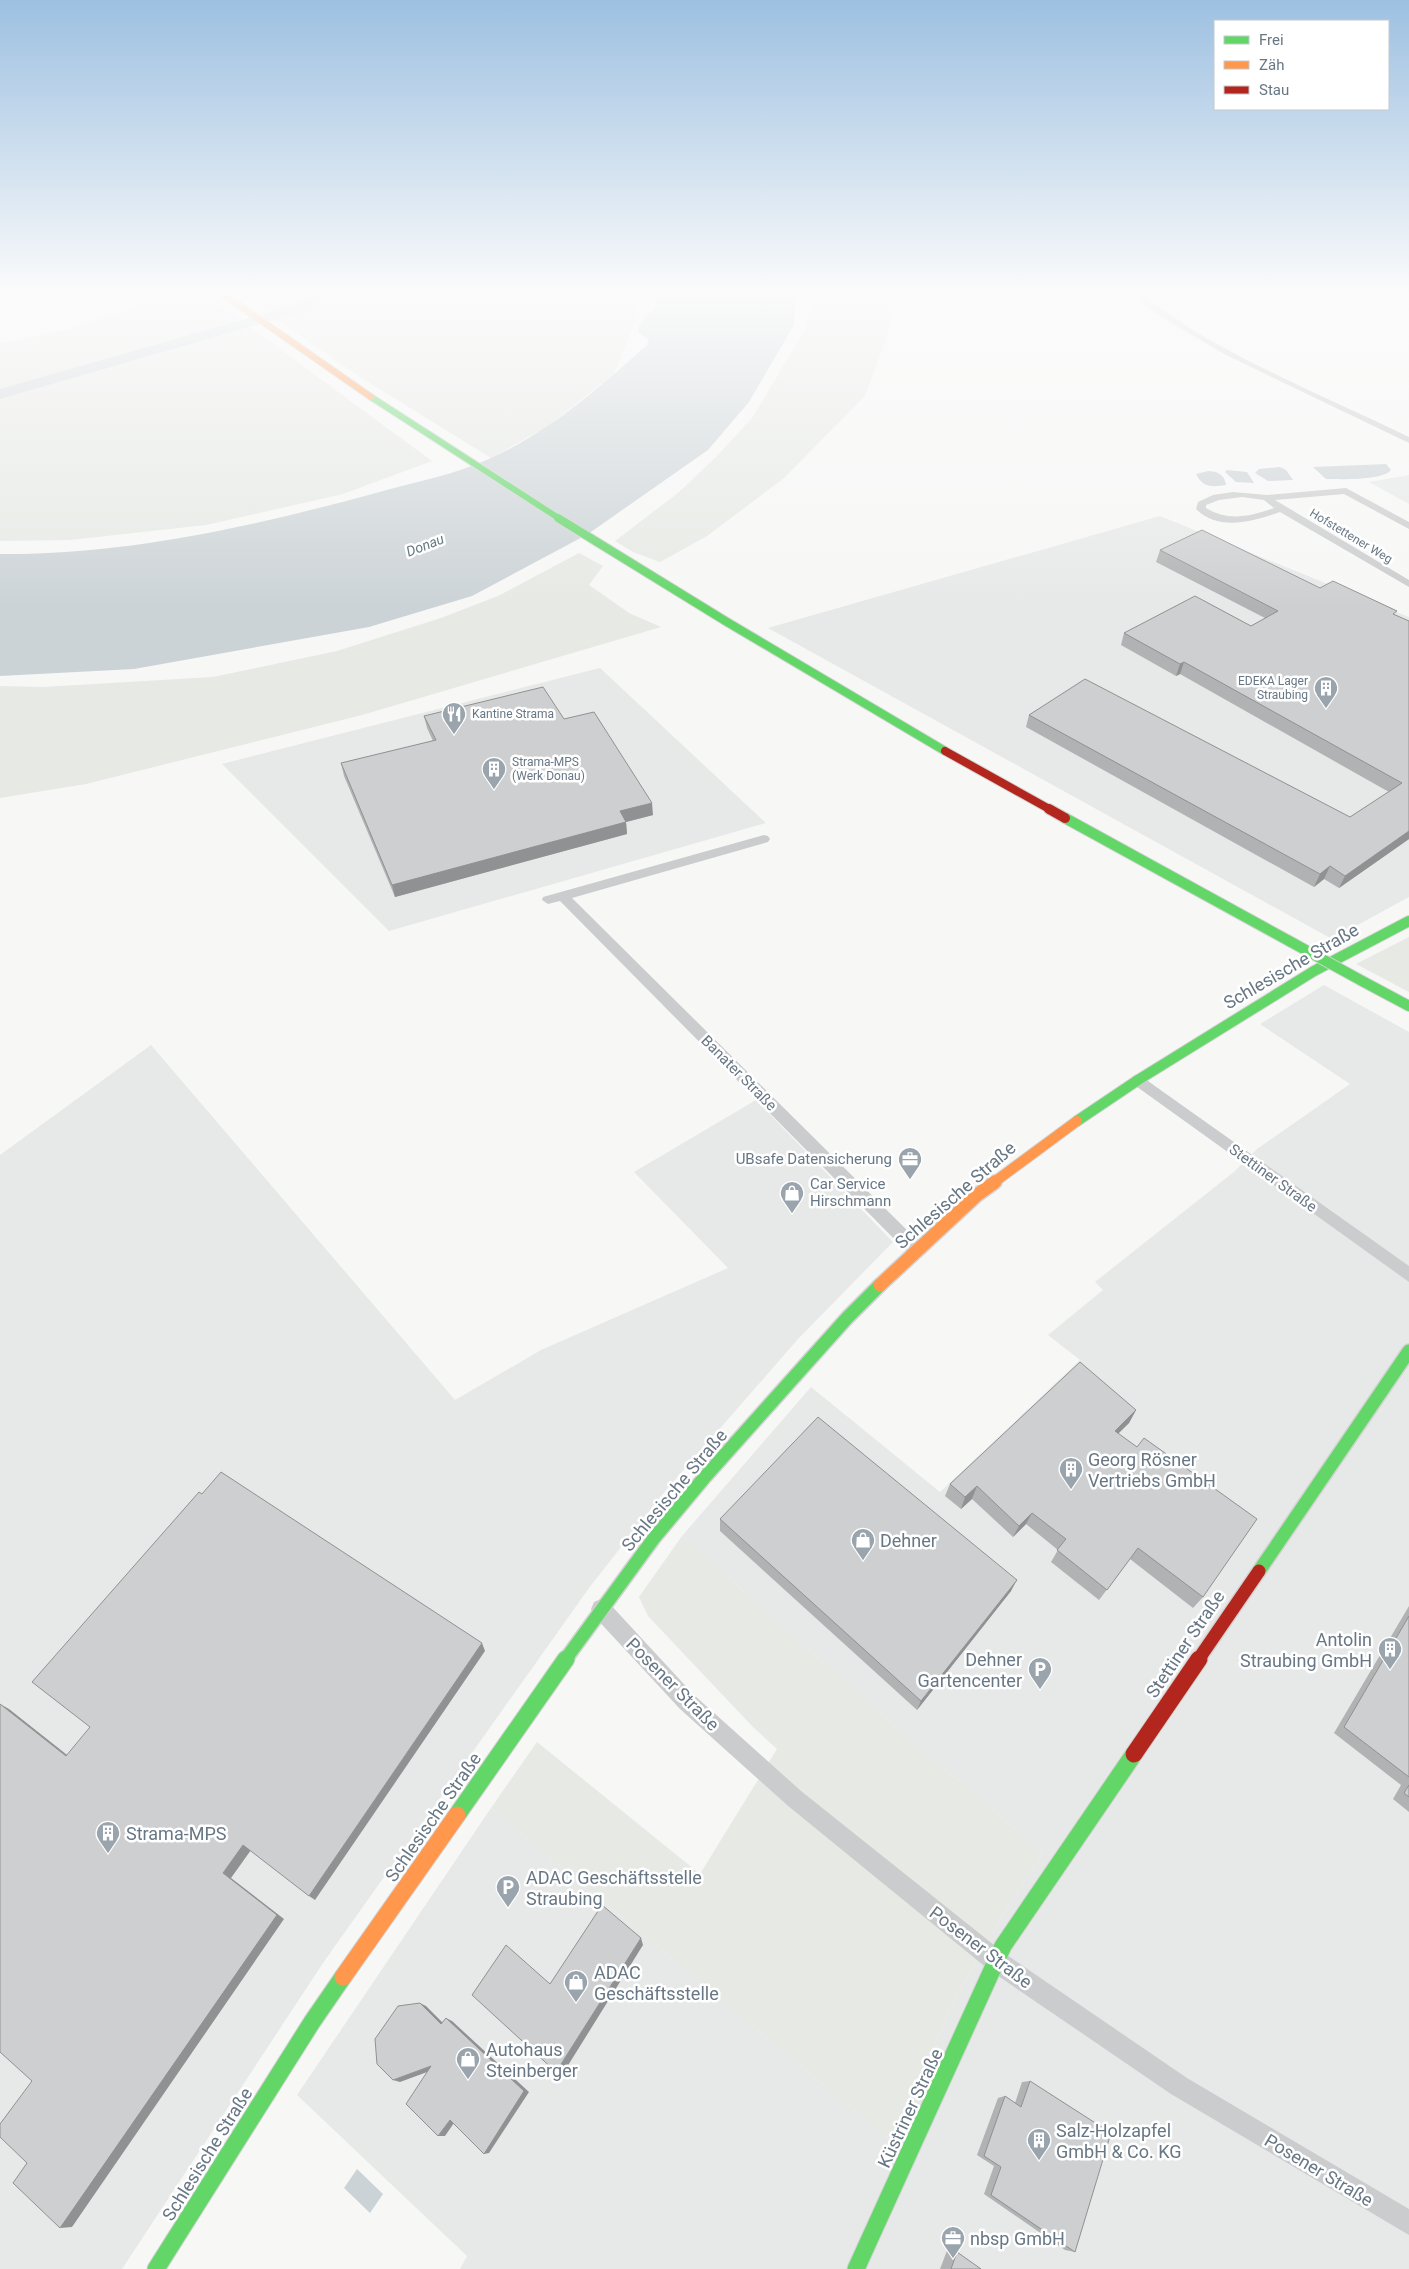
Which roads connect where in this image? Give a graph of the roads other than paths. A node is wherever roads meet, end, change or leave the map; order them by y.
1 (369, 396) edge
2 (1313, 396) edge
3 (1409, 440) edge
4 (1267, 498) junction
5 (1281, 509) junction
6 (1409, 526) edge
7 (1409, 584) edge
8 (764, 839) dead end
9 (563, 896) junction
10 (548, 900) dead end
11 (1409, 921) edge
12 (1409, 1006) edge
13 (1138, 1080) junction
14 (916, 1250) junction
15 (1409, 1276) edge
16 (1409, 1351) edge
17 (601, 1609) junction
18 (996, 1961) junction
19 (1409, 2224) edge
20 (156, 2269) edge
21 (856, 2269) edge

1 - 12 main road, bridge
2 - 3 street
4 - 5 street, Hofstettener Weg
4 - 5 street, Hofstettener Weg
4 - 6 street, Hofstettener Weg
5 - 7 street, Hofstettener Weg
8 - 9 street
9 - 10 street
9 - 14 street, Banater Straße
11 - 13 main road, Schlesische Straße
13 - 14 main road, Schlesische Straße
13 - 15 street, Stettiner Straße
14 - 17 main road, Schlesische Straße
16 - 18 main road, Stettiner Straße
17 - 18 street, Posener Straße
17 - 20 main road, Schlesische Straße
18 - 19 street, Posener Straße
18 - 21 main road, Küstriner Straße

